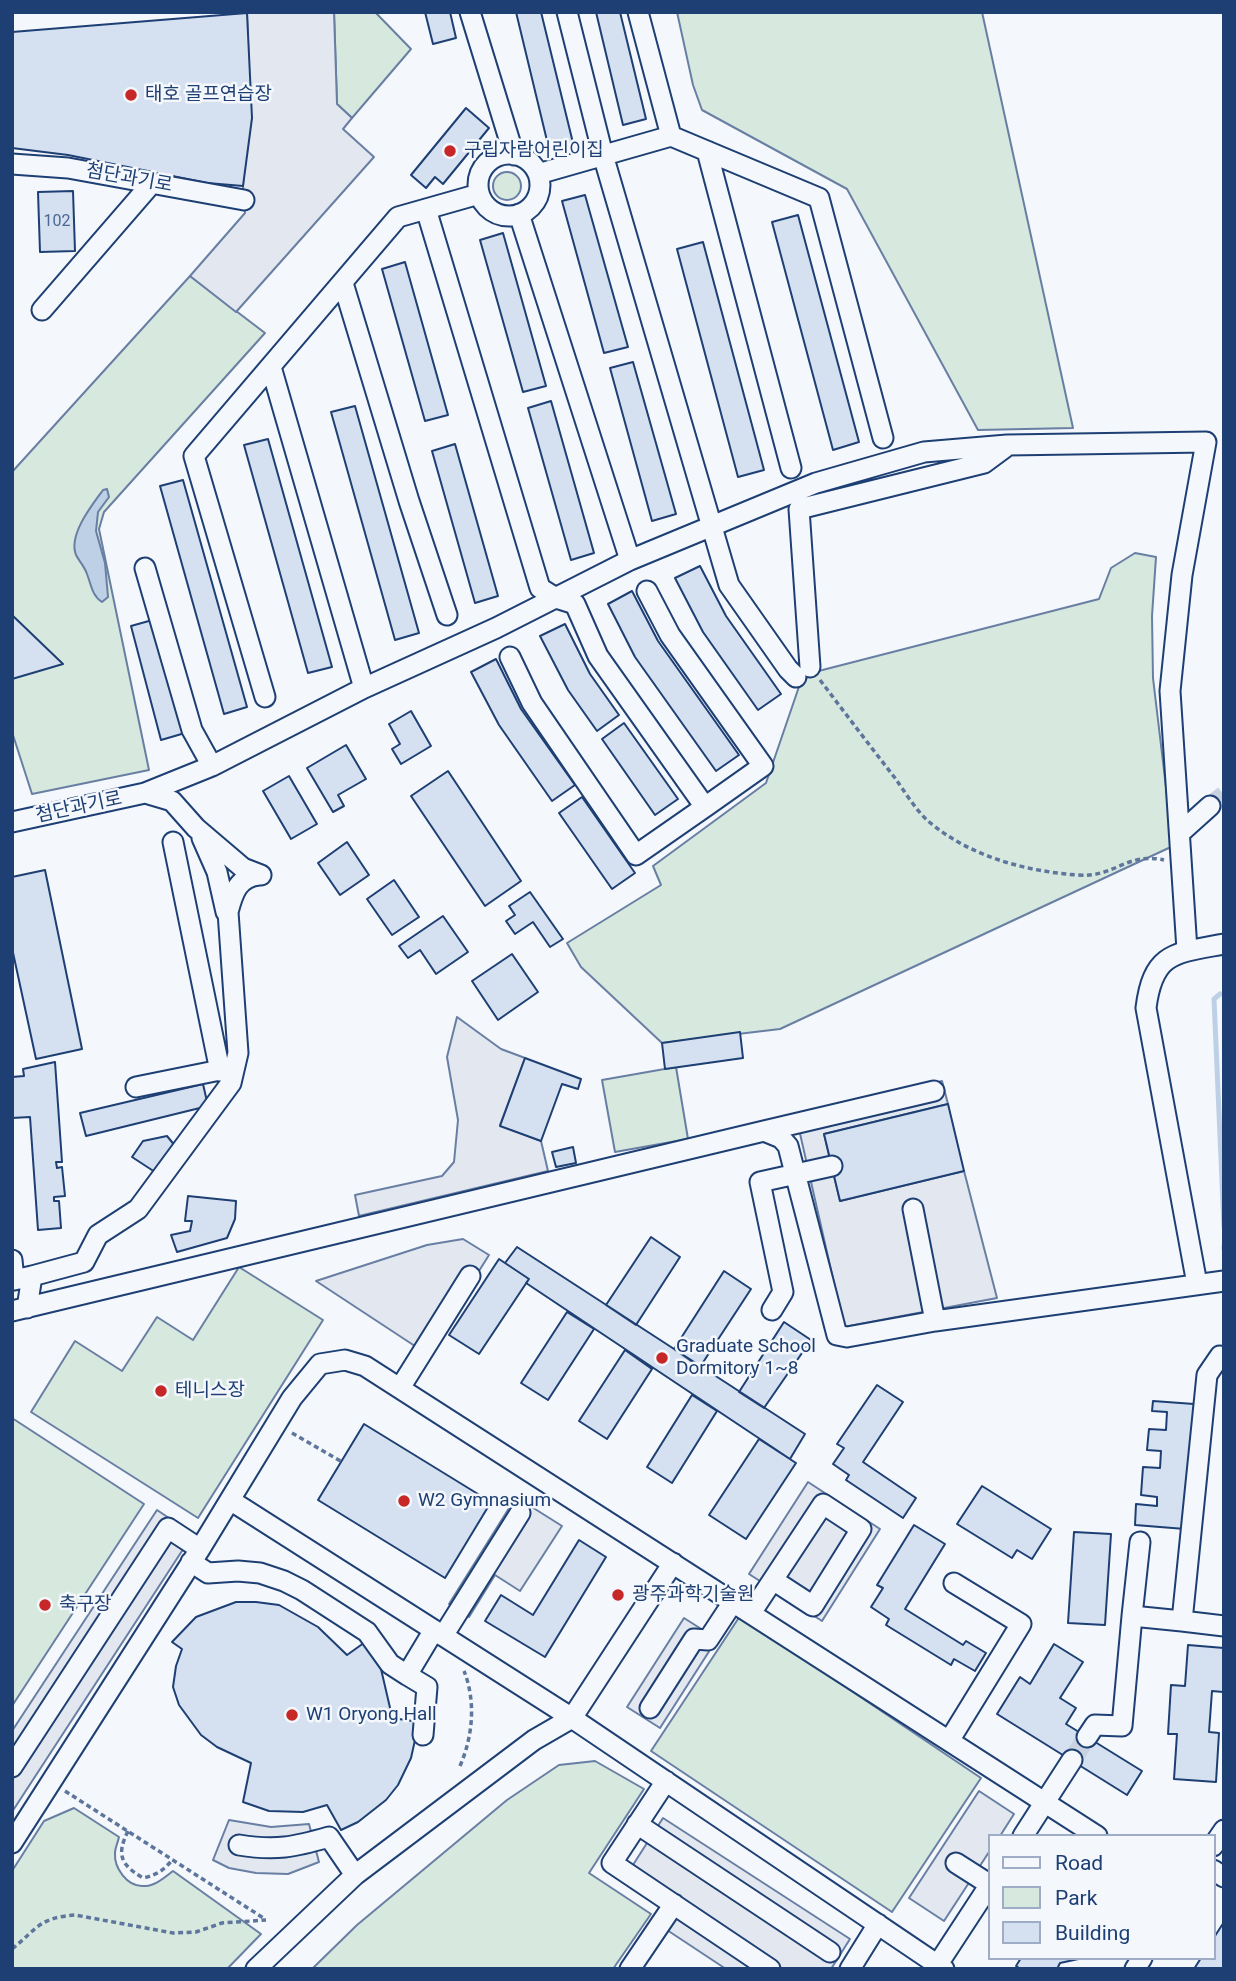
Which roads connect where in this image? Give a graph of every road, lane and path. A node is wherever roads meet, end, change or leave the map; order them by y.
1 (470, 12) edge
2 (566, 12) edge
3 (638, 12) edge
4 (671, 136) junction
5 (708, 151) junction
6 (514, 155) junction
7 (603, 155) junction
8 (12, 164) edge
9 (538, 174) junction
10 (152, 183) junction
11 (479, 194) junction
12 (244, 200) dead end
13 (426, 209) junction
14 (519, 214) junction
15 (343, 283) junction
16 (42, 310) dead end
17 (271, 367) junction
18 (883, 438) dead end
19 (1007, 445) junction
20 (791, 468) dead end
21 (710, 526) junction
22 (630, 561) junction
23 (145, 568) dead end
24 (647, 590) dead end
25 (556, 598) junction
26 (447, 615) dead end
27 (510, 657) dead end
28 (803, 672) junction
29 (364, 688) junction
30 (265, 696) dead end
31 (212, 766) junction
32 (145, 793) junction
33 (1210, 806) tunnel mouth
34 (705, 807) junction
35 (12, 822) edge
36 (196, 828) junction
37 (1180, 833) junction
38 (173, 842) dead end
39 (1180, 861) junction
40 (228, 919) junction
41 (1224, 944) edge
42 (1187, 950) junction
43 (233, 983) junction
44 (203, 988) junction
45 (227, 1069) junction
46 (136, 1087) dead end
47 (934, 1091) dead end
48 (764, 1131) junction
49 (832, 1166) dead end
50 (795, 1174) junction
51 (913, 1209) dead end
52 (12, 1261) edge
53 (32, 1276) junction
54 (470, 1276) dead end
55 (1224, 1280) edge
56 (1197, 1284) junction
57 (20, 1310) edge
58 (772, 1310) dead end
59 (935, 1321) junction
60 (1224, 1357) edge
61 (400, 1388) junction
62 (289, 1431) dead end
63 (342, 1462) dead end
64 (230, 1500) junction
65 (520, 1513) dead end
66 (1140, 1542) dead end
67 (196, 1555) junction
68 (673, 1563) junction
69 (773, 1580) junction
70 (954, 1583) dead end
71 (733, 1602) junction
72 (751, 1613) junction
73 (1132, 1616) junction
74 (1182, 1621) junction
75 (1224, 1626) edge
76 (438, 1633) junction
77 (463, 1669) dead end
78 (407, 1675) junction
79 (650, 1708) dead end
80 (572, 1718) junction
81 (424, 1735) dead end
82 (1087, 1737) tunnel mouth
83 (949, 1741) junction
84 (1072, 1760) tunnel mouth
85 (460, 1766) dead end
86 (12, 1767) edge
87 (666, 1781) junction
88 (61, 1788) dead end
89 (1045, 1803) junction
90 (637, 1824) junction
91 (128, 1830) junction
92 (1024, 1834) edge
93 (1094, 1834) edge
94 (12, 1843) edge
95 (239, 1845) dead end
96 (173, 1859) junction
97 (956, 1863) dead end
98 (355, 1875) junction
99 (988, 1884) edge
100 (988, 1887) edge
101 (674, 1905) junction
102 (878, 1924) junction
103 (12, 1948) edge
104 (830, 1952) dead end
105 (941, 1966) edge
106 (256, 1969) edge
107 (630, 1969) edge
108 (770, 1969) edge
109 (850, 1969) edge

1 - 6 street
2 - 7 street
3 - 4 street
4 - 5 street
4 - 7 street
5 - 18 street
5 - 20 street
6 - 9 street
6 - 11 street
7 - 9 street
7 - 21 street
8 - 10 street, 첨단과기로
9 - 14 street
10 - 12 street, 첨단과기로
10 - 16 street
11 - 13 street
11 - 14 street
13 - 15 street
13 - 25 street
14 - 22 street
15 - 17 street
15 - 26 street
17 - 29 street
17 - 30 street
19 - 21 street, 첨단과기로
19 - 28 street
19 - 37 street, 첨단과기로
21 - 22 street, 첨단과기로
21 - 28 street
22 - 25 street, 첨단과기로
23 - 31 street
24 - 34 street
25 - 29 street, 첨단과기로
25 - 34 street
27 - 34 street
28 - 39 path
29 - 31 street, 첨단과기로
31 - 32 street, 첨단과기로
32 - 35 street, 첨단과기로
32 - 36 street
33 - 37 street
36 - 40 street
36 - 40 street
37 - 39 street
38 - 44 street
39 - 42 street
40 - 43 street
41 - 42 street
42 - 56 street
43 - 44 street
43 - 45 street
44 - 45 street
45 - 46 street
45 - 53 street
47 - 48 street
48 - 50 street
48 - 57 street
49 - 50 street
50 - 58 street
50 - 59 street
51 - 59 street
52 - 53 street
53 - 57 street
54 - 61 street
55 - 56 street
56 - 59 street
60 - 74 street
61 - 64 street
61 - 68 street
62 - 63 path
64 - 67 street
64 - 76 street
65 - 76 street
66 - 73 street
67 - 78 street
67 - 86 street
67 - 94 street
68 - 71 street
68 - 80 street
69 - 69 street
69 - 72 street
70 - 83 street
71 - 72 street
71 - 79 street
72 - 83 street
73 - 74 street
73 - 82 street
74 - 75 street
76 - 78 street
76 - 80 street
77 - 85 path
78 - 81 street
80 - 87 street
80 - 98 street
83 - 89 street
84 - 89 street
87 - 90 street
87 - 102 street
88 - 91 path
89 - 92 street
89 - 93 street
90 - 101 street
90 - 104 street
91 - 96 path
91 - 96 path
95 - 98 street
96 - 103 path
97 - 99 street
98 - 106 street
100 - 105 street
101 - 107 street
101 - 108 street
102 - 105 street
102 - 109 street

